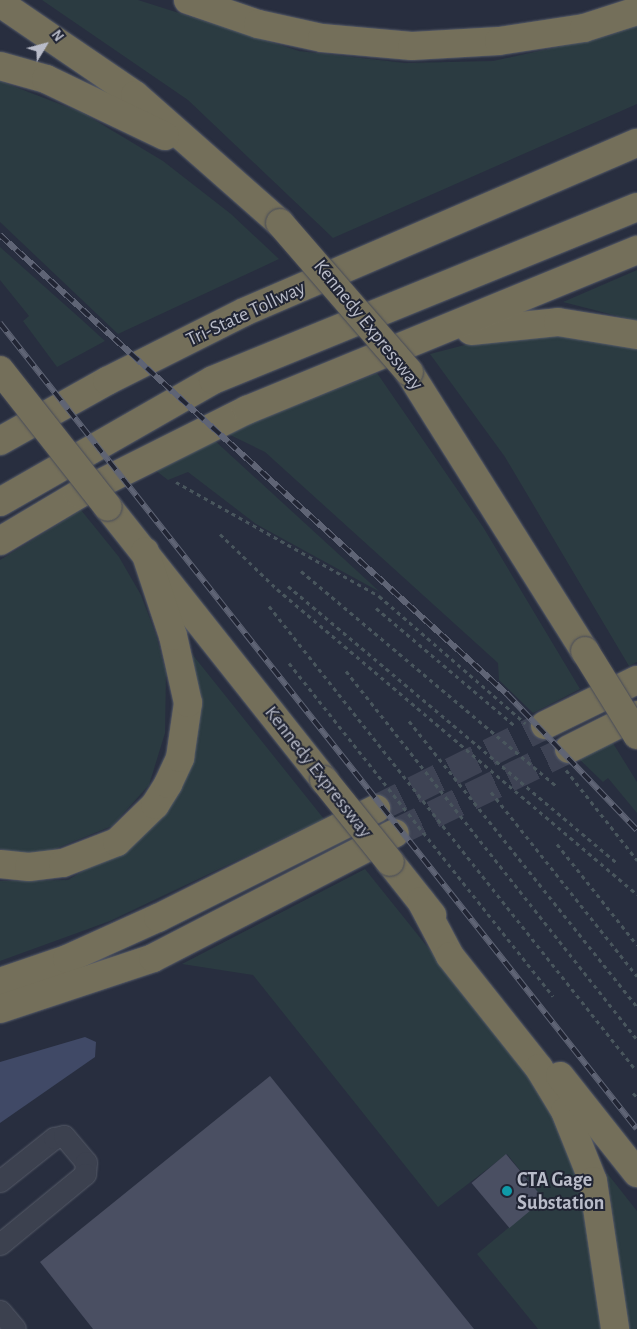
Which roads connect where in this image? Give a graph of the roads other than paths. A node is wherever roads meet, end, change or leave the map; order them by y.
1 (188, 0) edge
2 (0, 3) edge
3 (637, 11) edge
4 (0, 66) edge
5 (637, 143) edge
6 (240, 184) junction
7 (637, 207) edge
8 (637, 250) edge
9 (637, 334) edge
10 (427, 338) junction
11 (0, 370) edge
12 (0, 441) edge
13 (0, 502) edge
14 (0, 541) edge
15 (145, 552) junction
16 (637, 680) edge
17 (637, 715) edge
18 (536, 726) tunnel mouth
19 (637, 735) edge
20 (566, 755) tunnel mouth
21 (376, 809) tunnel mouth
22 (395, 833) tunnel mouth
23 (0, 864) edge
24 (421, 901) junction
25 (0, 982) edge
26 (0, 1009) edge
27 (637, 1173) edge
28 (0, 1181) edge
29 (0, 1244) edge
30 (0, 1311) edge
31 (15, 1329) edge
32 (615, 1329) edge

1 - 3 highway
2 - 6 highway, Kennedy Expressway
4 - 6 highway
5 - 12 highway, Tri-State Tollway
6 - 19 highway, Kennedy Expressway, bridge
7 - 13 highway
8 - 10 highway
9 - 10 highway
10 - 14 highway
11 - 15 highway, Kennedy Expressway, bridge
15 - 23 highway
15 - 24 highway, Kennedy Expressway, bridge
16 - 18 highway
17 - 20 highway
21 - 25 highway
22 - 26 highway
24 - 27 highway, Kennedy Expressway
24 - 32 highway
28 - 29 lane
30 - 31 lane

